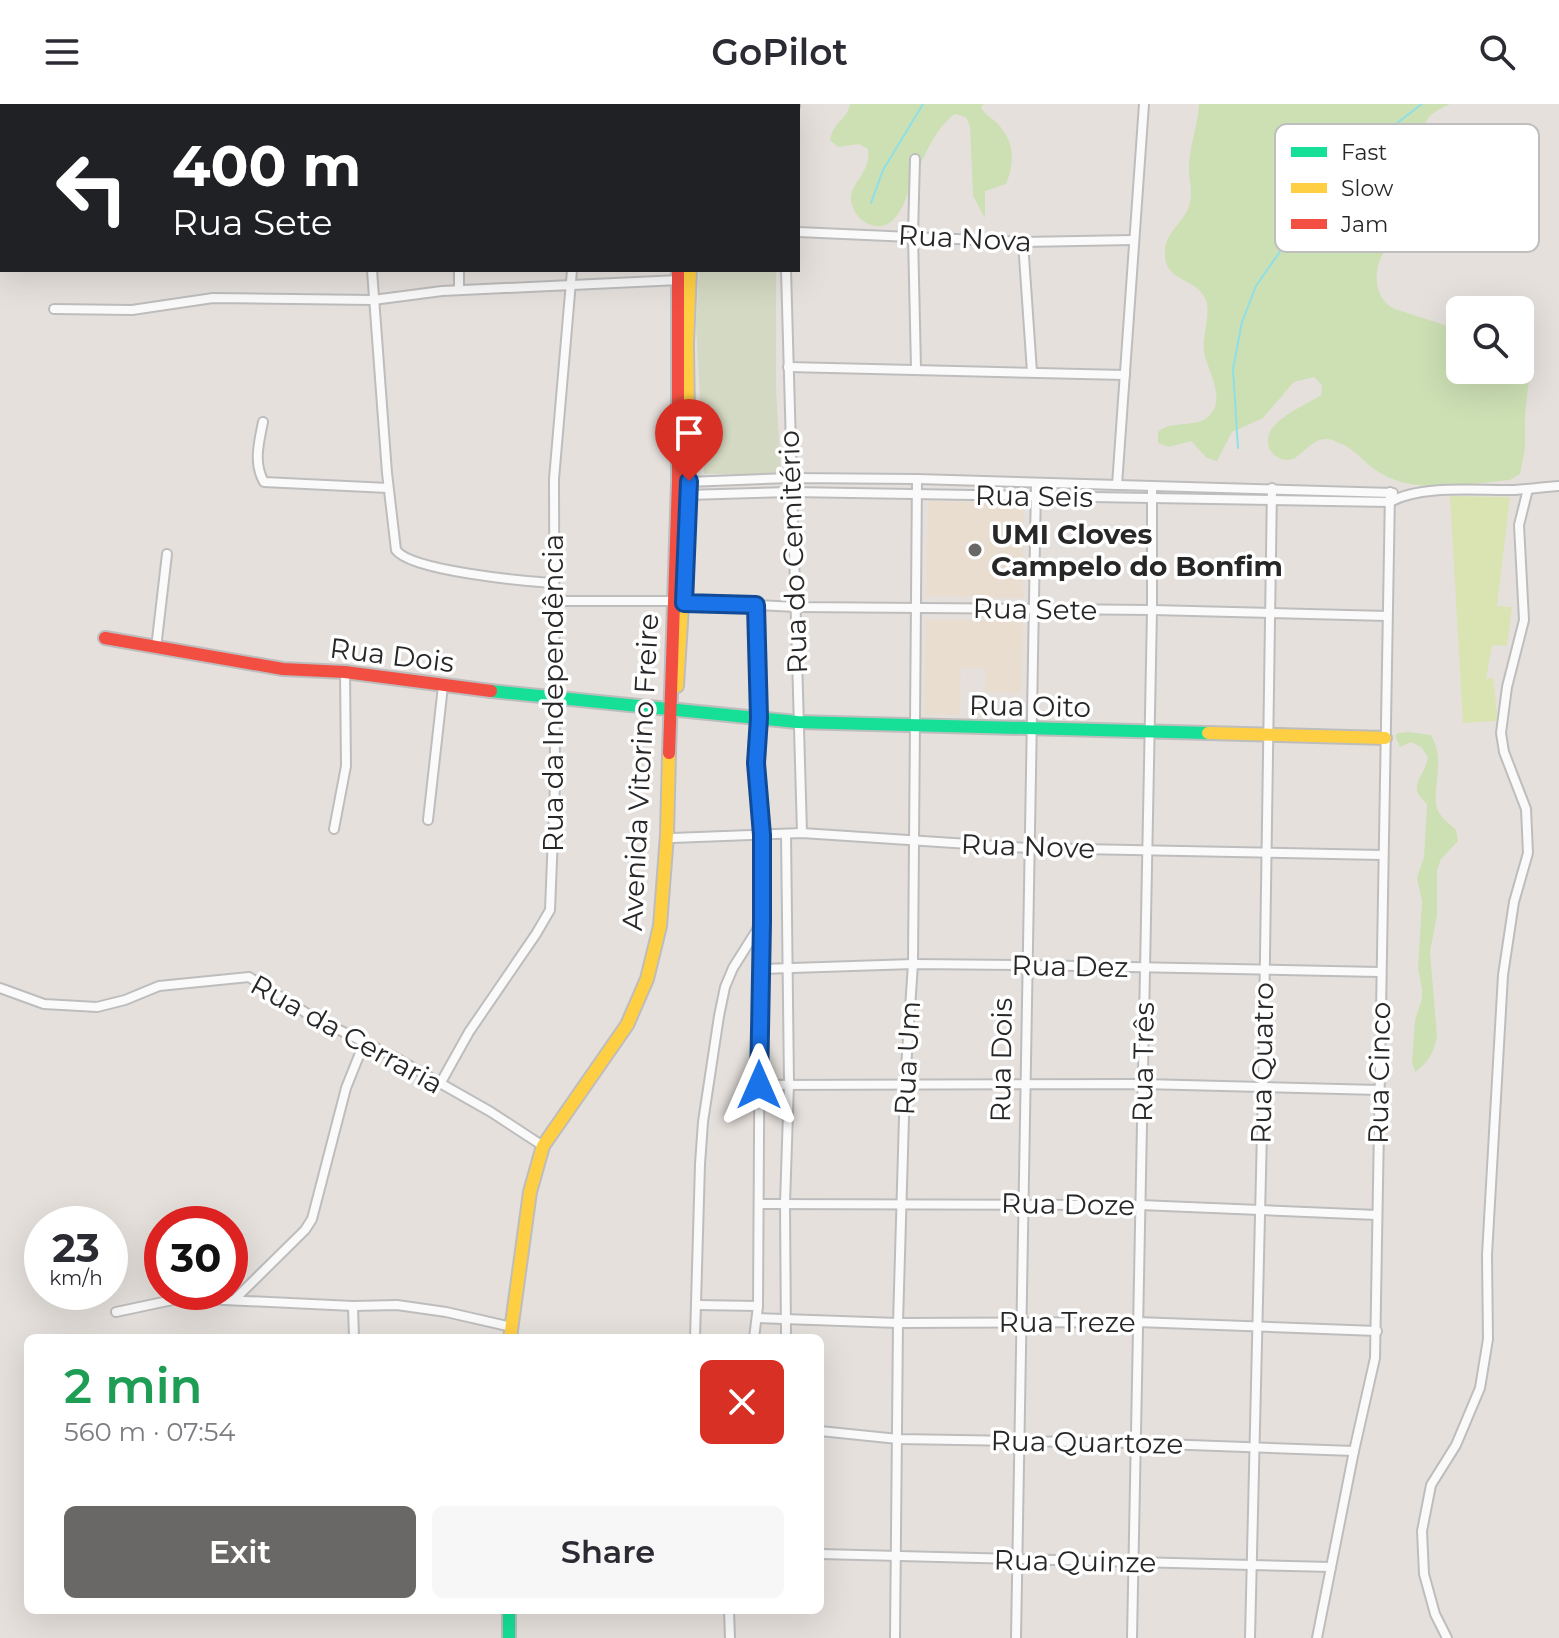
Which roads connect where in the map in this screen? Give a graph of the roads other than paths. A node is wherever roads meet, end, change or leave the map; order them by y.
1 (1144, 104) edge
2 (915, 159) dead end
3 (800, 232) edge
4 (913, 235) junction
5 (1133, 240) junction
6 (1023, 242) junction
7 (372, 272) edge
8 (459, 272) edge
9 (572, 272) edge
10 (690, 272) edge
11 (786, 272) edge
12 (678, 275) edge
13 (572, 283) junction
14 (459, 290) junction
15 (373, 300) junction
16 (54, 309) dead end
17 (788, 367) junction
18 (916, 368) junction
19 (1032, 372) junction
20 (1125, 375) junction
21 (263, 422) dead end
22 (790, 478) junction
23 (917, 479) junction
24 (1036, 484) junction
25 (1117, 485) junction
26 (1152, 486) junction
27 (1559, 486) edge
28 (388, 488) junction
29 (683, 488) junction
30 (1272, 488) junction
31 (1528, 489) junction
32 (791, 492) junction
33 (918, 494) junction
34 (1035, 497) junction
35 (1390, 497) junction
36 (1152, 498) junction
37 (1272, 499) junction
38 (167, 554) dead end
39 (552, 583) junction
40 (552, 601) junction
41 (678, 602) junction
42 (756, 605) junction
43 (796, 607) junction
44 (918, 608) junction
45 (1032, 610) junction
46 (1152, 610) junction
47 (1270, 614) junction
48 (1387, 616) junction
49 (105, 638) dead end
50 (156, 648) junction
51 (345, 672) junction
52 (443, 686) junction
53 (553, 697) junction
54 (672, 711) junction
55 (759, 718) junction
56 (797, 722) junction
57 (915, 727) junction
58 (1150, 730) junction
59 (1032, 731) junction
60 (1268, 735) junction
61 (1385, 738) junction
62 (428, 820) dead end
63 (334, 829) dead end
64 (802, 833) junction
65 (786, 834) junction
66 (762, 835) junction
67 (672, 838) junction
68 (913, 842) junction
69 (1028, 848) junction
70 (1146, 849) junction
71 (1266, 853) junction
72 (1383, 855) junction
73 (762, 922) junction
74 (913, 964) junction
75 (1026, 965) junction
76 (1145, 967) junction
77 (760, 969) junction
78 (788, 969) junction
79 (1264, 971) junction
80 (1380, 972) junction
81 (0, 988) edge
82 (364, 1043) junction
83 (789, 1083) junction
84 (905, 1083) junction
85 (440, 1084) junction
86 (1024, 1084) junction
87 (1143, 1084) junction
88 (759, 1085) junction
89 (1263, 1089) junction
90 (1379, 1090) junction
91 (543, 1146) junction
92 (785, 1203) junction
93 (1022, 1203) junction
94 (759, 1204) junction
95 (901, 1204) junction
96 (1140, 1205) junction
97 (1259, 1209) junction
98 (1377, 1215) junction
99 (248, 1287) edge
100 (248, 1300) edge
101 (697, 1305) junction
102 (144, 1306) edge
103 (353, 1306) junction
104 (758, 1306) junction
105 (116, 1312) dead end
106 (757, 1318) junction
107 (786, 1321) junction
108 (1020, 1321) junction
109 (1137, 1322) junction
110 (898, 1323) junction
111 (1256, 1326) junction
112 (1377, 1331) junction
113 (354, 1334) edge
114 (513, 1334) edge
115 (695, 1334) edge
116 (755, 1334) edge
117 (786, 1334) edge
118 (824, 1431) edge
119 (898, 1439) junction
120 (1018, 1440) junction
121 (1135, 1443) junction
122 (1254, 1447) junction
123 (1354, 1451) junction
124 (824, 1554) edge
125 (896, 1557) junction
126 (1017, 1559) junction
127 (1134, 1561) junction
128 (1250, 1566) junction
129 (1331, 1567) junction
130 (509, 1614) edge
131 (729, 1614) edge
132 (509, 1638) edge
133 (730, 1638) edge
134 (895, 1638) edge
135 (1016, 1638) edge
136 (1132, 1638) edge
137 (1250, 1638) edge
138 (1317, 1638) edge
139 (1447, 1638) edge

1 - 5 street
2 - 4 street
3 - 4 street, Rua Nova
4 - 6 street, Rua Nova
4 - 18 street
5 - 6 street, Rua Nova
5 - 20 street
6 - 19 street
7 - 15 street
8 - 14 street
9 - 13 street, Rua da Independência
10 - 29 street, Avenida Vitorino Freire
11 - 17 street, Rua do Cemitério
12 - 13 street
12 - 29 street, Avenida Vitorino Freire
13 - 14 street
13 - 39 street, Rua da Independência
14 - 15 street
15 - 16 street
15 - 28 street
17 - 18 street
17 - 22 street, Rua do Cemitério
18 - 19 street
19 - 20 street
20 - 25 street
21 - 28 street
22 - 23 street
22 - 29 street
22 - 32 street, Rua do Cemitério
23 - 24 street
23 - 33 street, Rua Um
24 - 25 street
24 - 34 street, Rua Dois
25 - 26 street
26 - 30 street
26 - 36 street, Rua Três
27 - 31 street
28 - 39 street
29 - 32 street, Rua Seis
29 - 41 street, Avenida Vitorino Freire
30 - 35 street
30 - 37 street, Rua Quatro
31 - 35 street
31 - 139 street
32 - 33 street, Rua Seis
32 - 43 street, Rua do Cemitério
33 - 34 street, Rua Seis
33 - 44 street, Rua Um
34 - 36 street, Rua Seis
34 - 45 street, Rua Dois
35 - 37 street, Rua Seis
35 - 48 street, Rua Cinco
36 - 37 street, Rua Seis
36 - 46 street, Rua Três
37 - 47 street, Rua Quatro
38 - 50 street
39 - 40 street, Rua da Independência
40 - 41 street
40 - 53 street, Rua da Independência
41 - 42 street, Rua Sete
41 - 54 street, Avenida Vitorino Freire
42 - 43 street, Rua Sete
42 - 55 street
43 - 44 street, Rua Sete
43 - 56 street, Rua do Cemitério
44 - 45 street, Rua Sete
44 - 57 street, Rua Um
45 - 46 street, Rua Sete
45 - 59 street, Rua Dois
46 - 47 street, Rua Sete
46 - 58 street, Rua Três
47 - 48 street, Rua Sete
47 - 60 street, Rua Quatro
48 - 61 street, Rua Cinco
49 - 50 street, Rua Dois
50 - 51 street, Rua Dois
51 - 52 street, Rua Dois
51 - 63 street
52 - 53 street, Rua Dois
52 - 62 street
53 - 54 street, Rua Dois
53 - 85 street, Rua da Independência
54 - 55 street, Rua Oito
54 - 67 street, Avenida Vitorino Freire
54 - 91 street, Avenida Vitorino Freire
55 - 56 street, Rua Oito
55 - 66 street
56 - 57 street, Rua Oito
56 - 64 street, Rua do Cemitério
57 - 59 street, Rua Oito
57 - 68 street, Rua Um
58 - 59 street, Rua Oito
58 - 60 street, Rua Oito
58 - 70 street, Rua Três
59 - 69 street, Rua Dois
60 - 61 street, Rua Oito
60 - 71 street, Rua Quatro
61 - 72 street, Rua Cinco
64 - 65 street, Rua Nove
64 - 68 street, Rua Nove
65 - 66 street, Rua Nove
65 - 78 street
66 - 67 street, Rua Nove
66 - 73 street
67 - 114 street, Avenida Vitorino Freire
68 - 69 street, Rua Nove
68 - 74 street, Rua Um
69 - 70 street, Rua Nove
69 - 75 street, Rua Dois
70 - 71 street, Rua Nove
70 - 76 street, Rua Três
71 - 72 street, Rua Nove
71 - 79 street, Rua Quatro
72 - 80 street, Rua Cinco
73 - 77 street
73 - 101 street
74 - 75 street, Rua Dez
74 - 78 street, Rua Dez
74 - 84 street, Rua Um
75 - 76 street, Rua Dez
75 - 86 street, Rua Dois
76 - 79 street, Rua Dez
76 - 87 street, Rua Três
77 - 78 street, Rua Dez
77 - 88 street
78 - 83 street
79 - 80 street, Rua Dez
79 - 89 street, Rua Quatro
80 - 90 street, Rua Cinco
81 - 82 street, Rua da Cerraria
82 - 85 street, Rua da Cerraria
82 - 99 street
83 - 84 street
83 - 88 street
83 - 92 street
84 - 86 street
84 - 95 street, Rua Um
85 - 91 street, Rua da Cerraria
86 - 87 street
86 - 93 street, Rua Dois
87 - 89 street
87 - 96 street, Rua Três
88 - 94 street
89 - 90 street
89 - 97 street, Rua Quatro
90 - 98 street, Rua Cinco
91 - 114 street, Avenida Vitorino Freire
92 - 94 street, Rua Doze
92 - 95 street, Rua Doze
92 - 107 street
93 - 95 street, Rua Doze
93 - 96 street, Rua Doze
93 - 108 street, Rua Dois
94 - 104 street
95 - 110 street, Rua Um
96 - 97 street, Rua Doze
96 - 109 street, Rua Três
97 - 98 street, Rua Doze
97 - 111 street, Rua Quatro
98 - 112 street, Rua Cinco
100 - 103 street
101 - 104 street
101 - 115 street
102 - 105 street
103 - 113 street
103 - 114 street
104 - 106 street
106 - 107 street, Rua Treze
106 - 116 street
107 - 110 street, Rua Treze
107 - 117 street
108 - 109 street, Rua Treze
108 - 110 street, Rua Treze
108 - 120 street, Rua Dois
109 - 111 street, Rua Treze
109 - 121 street, Rua Três
110 - 119 street, Rua Um
111 - 112 street, Rua Treze
111 - 122 street, Rua Quatro
112 - 123 street, Rua Cinco
118 - 119 street, Rua Quartoze
119 - 120 street, Rua Quartoze
119 - 125 street, Rua Um
120 - 121 street, Rua Quartoze
120 - 126 street, Rua Dois
121 - 122 street, Rua Quartoze
121 - 127 street, Rua Três
122 - 123 street, Rua Quartoze
122 - 128 street, Rua Quatro
123 - 129 street, Rua Cinco
124 - 125 street, Rua Quinze
125 - 126 street, Rua Quinze
125 - 134 street, Rua Um
126 - 127 street, Rua Quinze
126 - 135 street, Rua Dois
127 - 128 street, Rua Quinze
127 - 136 street, Rua Três
128 - 129 street, Rua Quinze
128 - 137 street, Rua Quatro
129 - 138 street, Rua Cinco
130 - 132 street
131 - 133 street

